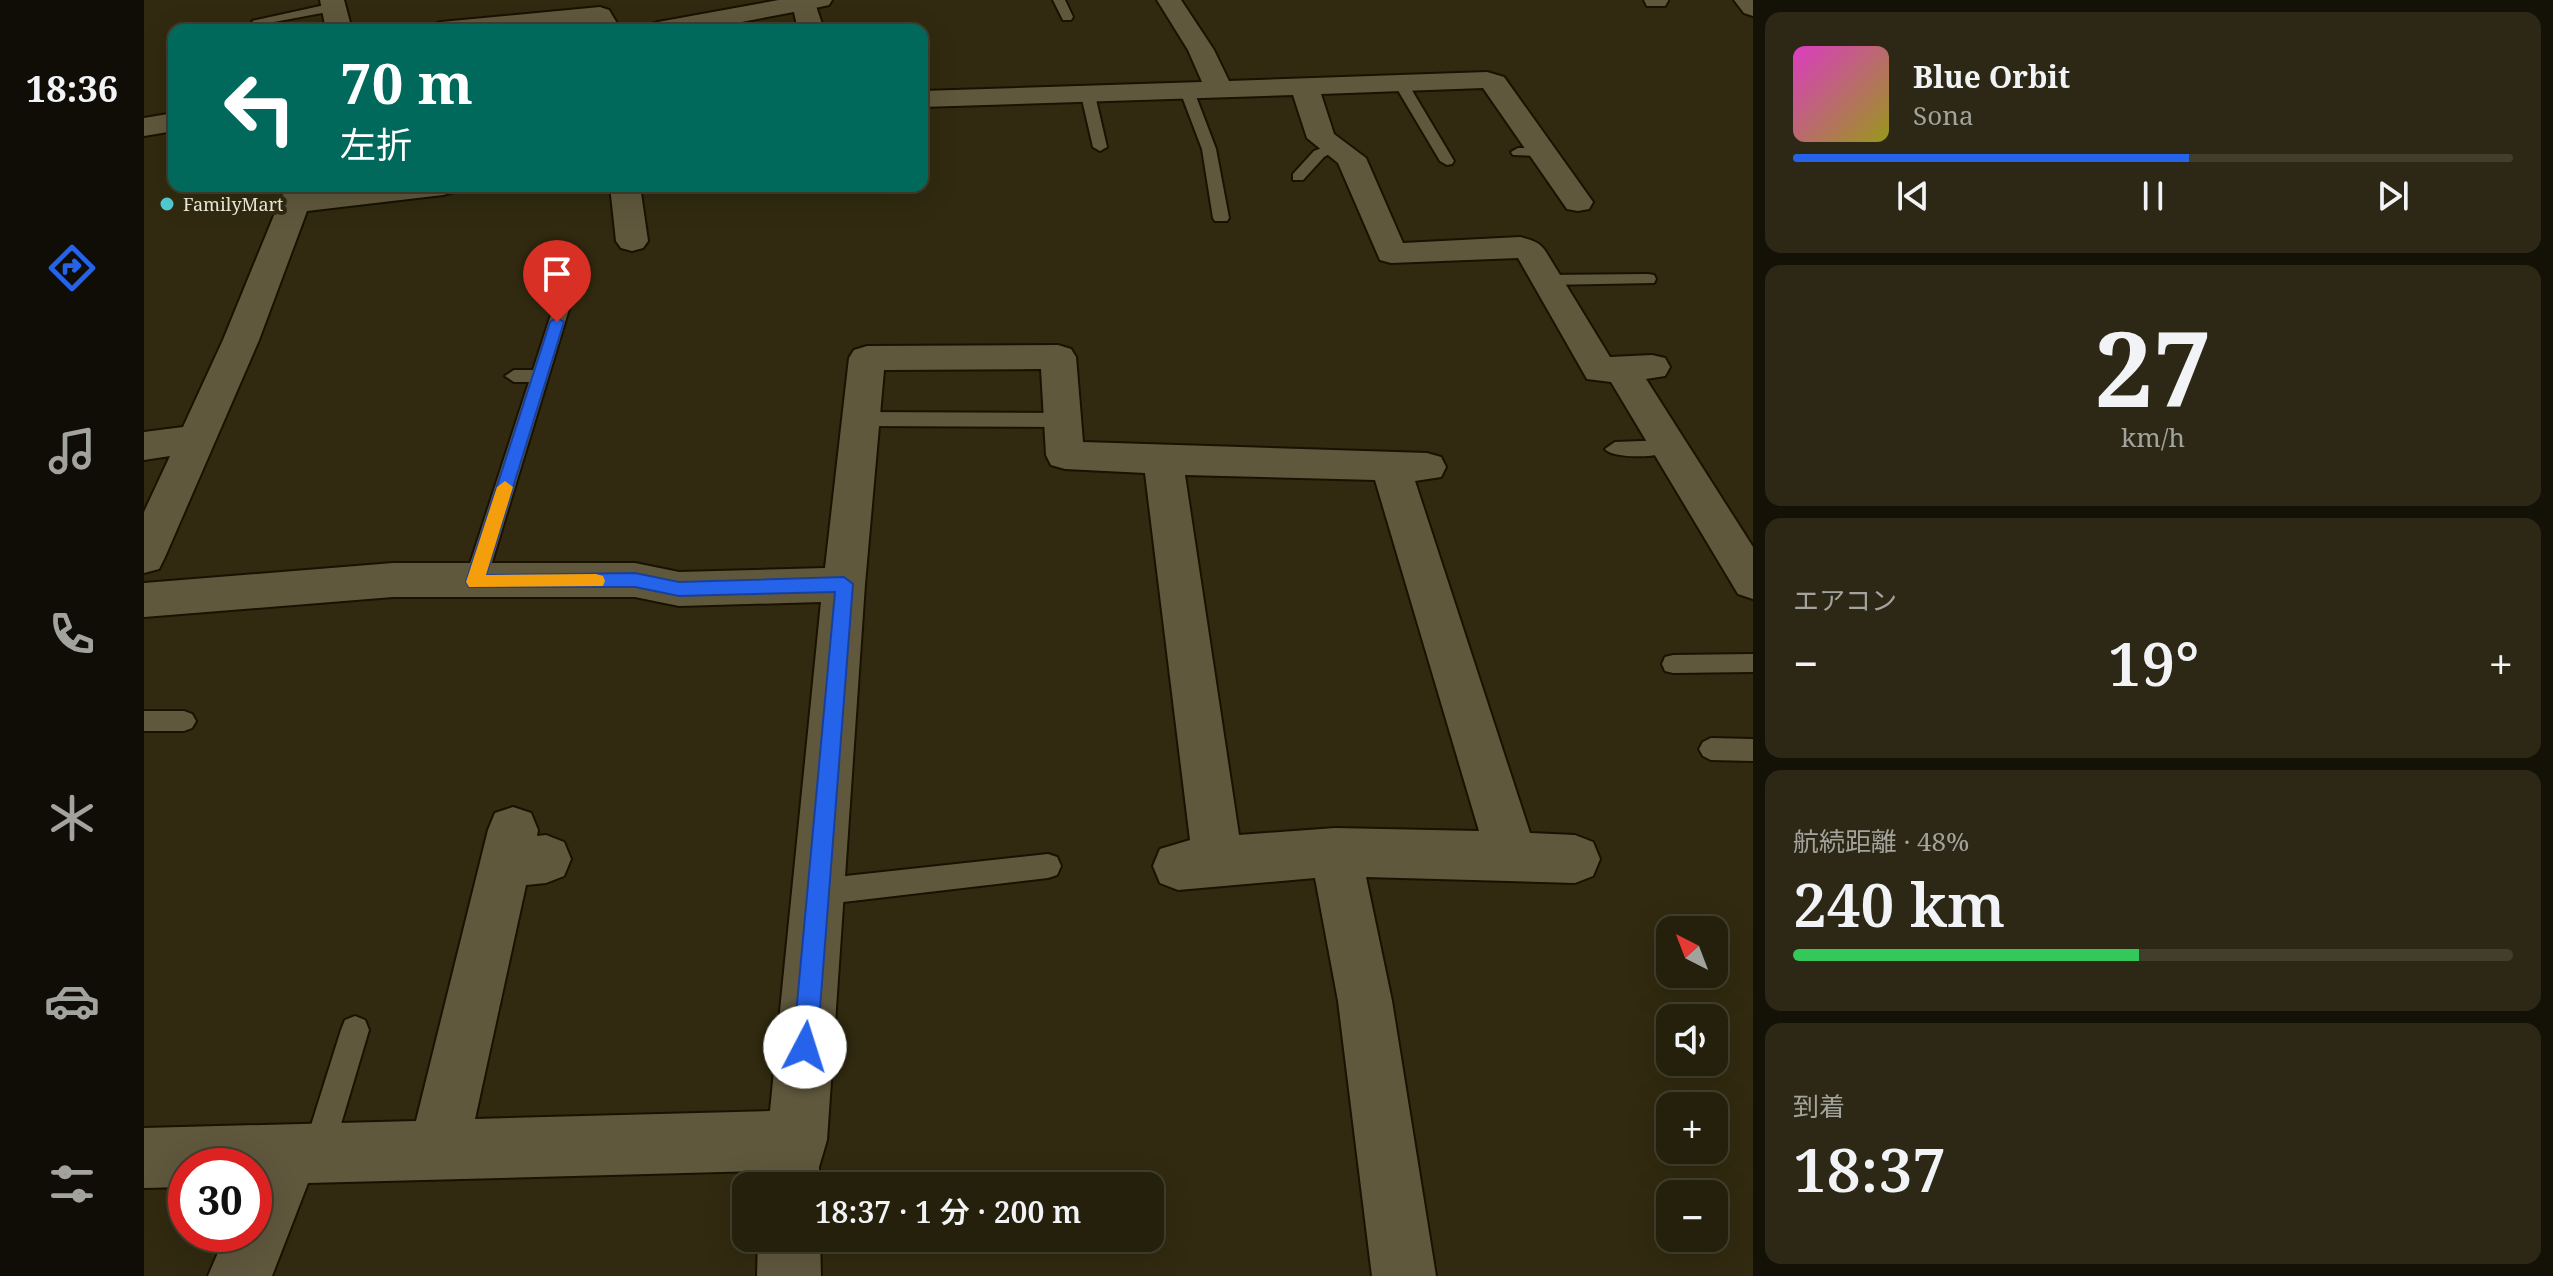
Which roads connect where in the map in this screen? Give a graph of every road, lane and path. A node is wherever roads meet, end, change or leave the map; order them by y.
1 (1059, 0) edge
2 (1169, 0) edge
3 (1746, 0) edge
4 (812, 2) edge
5 (1753, 8) edge
6 (1067, 17) dead end
7 (336, 19) edge
8 (258, 21) dead end
9 (505, 24) edge
10 (605, 24) edge
11 (691, 24) edge
12 (811, 24) edge
13 (1400, 82) junction
14 (1304, 86) junction
15 (1219, 90) junction
16 (1187, 91) junction
17 (1088, 95) junction
18 (928, 99) edge
19 (168, 123) edge
20 (144, 127) edge
21 (1438, 146) junction
22 (1100, 147) dead end
23 (1334, 147) junction
24 (1417, 147) dead end
25 (1447, 161) dead end
26 (1192, 166) dead end
27 (1212, 167) junction
28 (1298, 177) dead end
29 (346, 192) edge
30 (626, 192) edge
31 (298, 195) edge
32 (1577, 202) dead end
33 (1221, 218) dead end
34 (632, 241) dead end
35 (1648, 279) dead end
36 (1546, 280) junction
37 (565, 296) dead end
38 (514, 376) dead end
39 (540, 376) junction
40 (859, 419) junction
41 (1063, 420) junction
42 (195, 439) junction
43 (144, 446) edge
44 (1669, 447) junction
45 (1615, 449) dead end
46 (1163, 460) junction
47 (144, 557) edge
48 (475, 582) junction
49 (1753, 582) edge
50 (844, 584) junction
51 (144, 600) edge
52 (1753, 663) edge
53 (1673, 664) dead end
54 (144, 721) edge
55 (184, 721) dead end
56 (1711, 749) dead end
57 (1753, 750) edge
58 (522, 850) dead end
59 (1335, 852) junction
60 (1512, 856) junction
61 (1575, 859) dead end
62 (1048, 866) dead end
63 (818, 892) junction
64 (355, 1030) dead end
65 (439, 1150) junction
66 (304, 1153) junction
67 (144, 1158) edge
68 (793, 1163) edge
69 (789, 1252) edge
70 (240, 1276) edge
71 (789, 1276) edge
72 (1404, 1276) edge

1 - 6 lane
2 - 15 street
3 - 5 street
4 - 11 street
4 - 12 street
7 - 8 lane
9 - 10 street
13 - 14 street
13 - 21 lane
13 - 32 street
14 - 15 street
14 - 23 street
15 - 16 street
16 - 17 street
16 - 27 lane
17 - 18 street
17 - 22 lane
19 - 20 street
21 - 24 lane
21 - 25 lane
23 - 28 lane
23 - 36 street
26 - 27 lane
27 - 33 lane
29 - 31 street
30 - 34 street
31 - 42 street
35 - 36 lane
36 - 44 street
37 - 39 lane
38 - 39 lane
39 - 48 lane
40 - 41 lane
40 - 41 street
40 - 50 street
41 - 46 street
42 - 43 street
42 - 47 street
44 - 45 lane
44 - 49 street
46 - 59 street
46 - 60 street
48 - 50 street
48 - 51 street
50 - 63 street
52 - 53 lane
54 - 55 lane
56 - 57 lane
58 - 65 street
59 - 60 street
59 - 72 street
60 - 61 street
62 - 63 lane
63 - 68 street
64 - 66 lane
65 - 66 street
65 - 68 street
66 - 67 street
66 - 70 street
69 - 71 street

